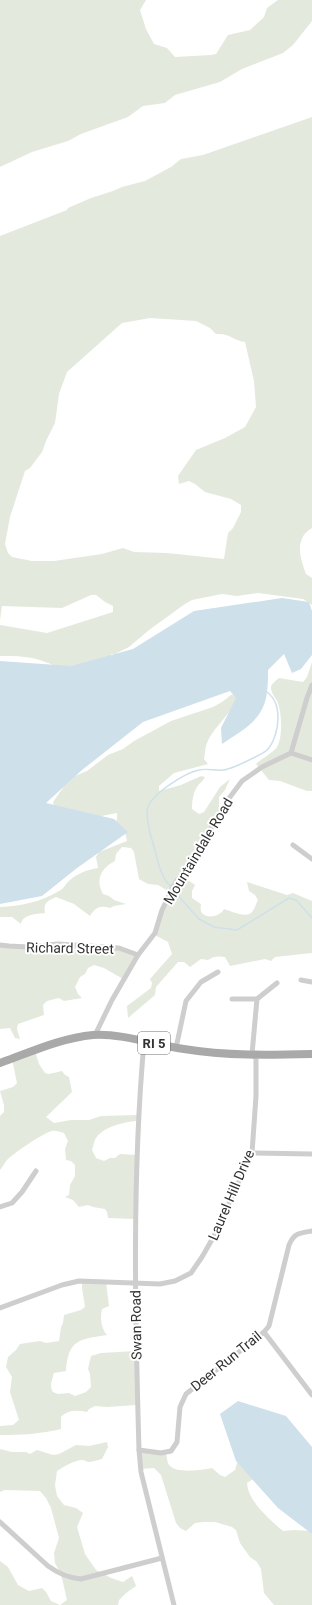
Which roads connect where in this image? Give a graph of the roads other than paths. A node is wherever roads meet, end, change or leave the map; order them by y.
1 (312, 685) edge
2 (291, 753) junction
3 (312, 760) edge
4 (293, 845) dead end
5 (312, 860) edge
6 (0, 945) edge
7 (138, 955) junction
8 (218, 972) dead end
9 (301, 980) dead end
10 (312, 982) edge
11 (277, 983) dead end
12 (232, 999) dead end
13 (257, 999) junction
14 (95, 1035) junction
15 (144, 1042) junction
16 (176, 1048) junction
17 (254, 1054) junction
18 (312, 1054) edge
19 (0, 1063) edge
20 (252, 1153) junction
21 (312, 1154) edge
22 (36, 1171) dead end
23 (0, 1207) edge
24 (312, 1231) edge
25 (135, 1283) junction
26 (0, 1308) edge
27 (264, 1332) junction
28 (312, 1396) edge
29 (139, 1450) junction
30 (0, 1522) edge
31 (162, 1558) junction
32 (174, 1605) edge

1 - 2 street
2 - 3 street
2 - 7 street, Mountaindale Road
4 - 5 street
6 - 7 street, Richard Street
7 - 14 street, Mountaindale Road
8 - 16 street
9 - 10 street
11 - 13 street
12 - 13 street
13 - 17 street, Laurel Hill Drive
14 - 15 main road, RI 5
14 - 19 main road, RI 5
15 - 16 main road, RI 5
15 - 25 street, Swan Road
16 - 17 main road, RI 5
17 - 18 main road, RI 5
17 - 20 street, Laurel Hill Drive
20 - 21 street
20 - 25 street, Laurel Hill Drive
22 - 23 street
24 - 27 street, Deer Run Trail
25 - 26 street, Laurel Hill Drive
25 - 29 street, Swan Road
27 - 28 street
27 - 29 street, Deer Run Trail
29 - 31 street, Swan Road
30 - 31 street
31 - 32 street, Swan Road

